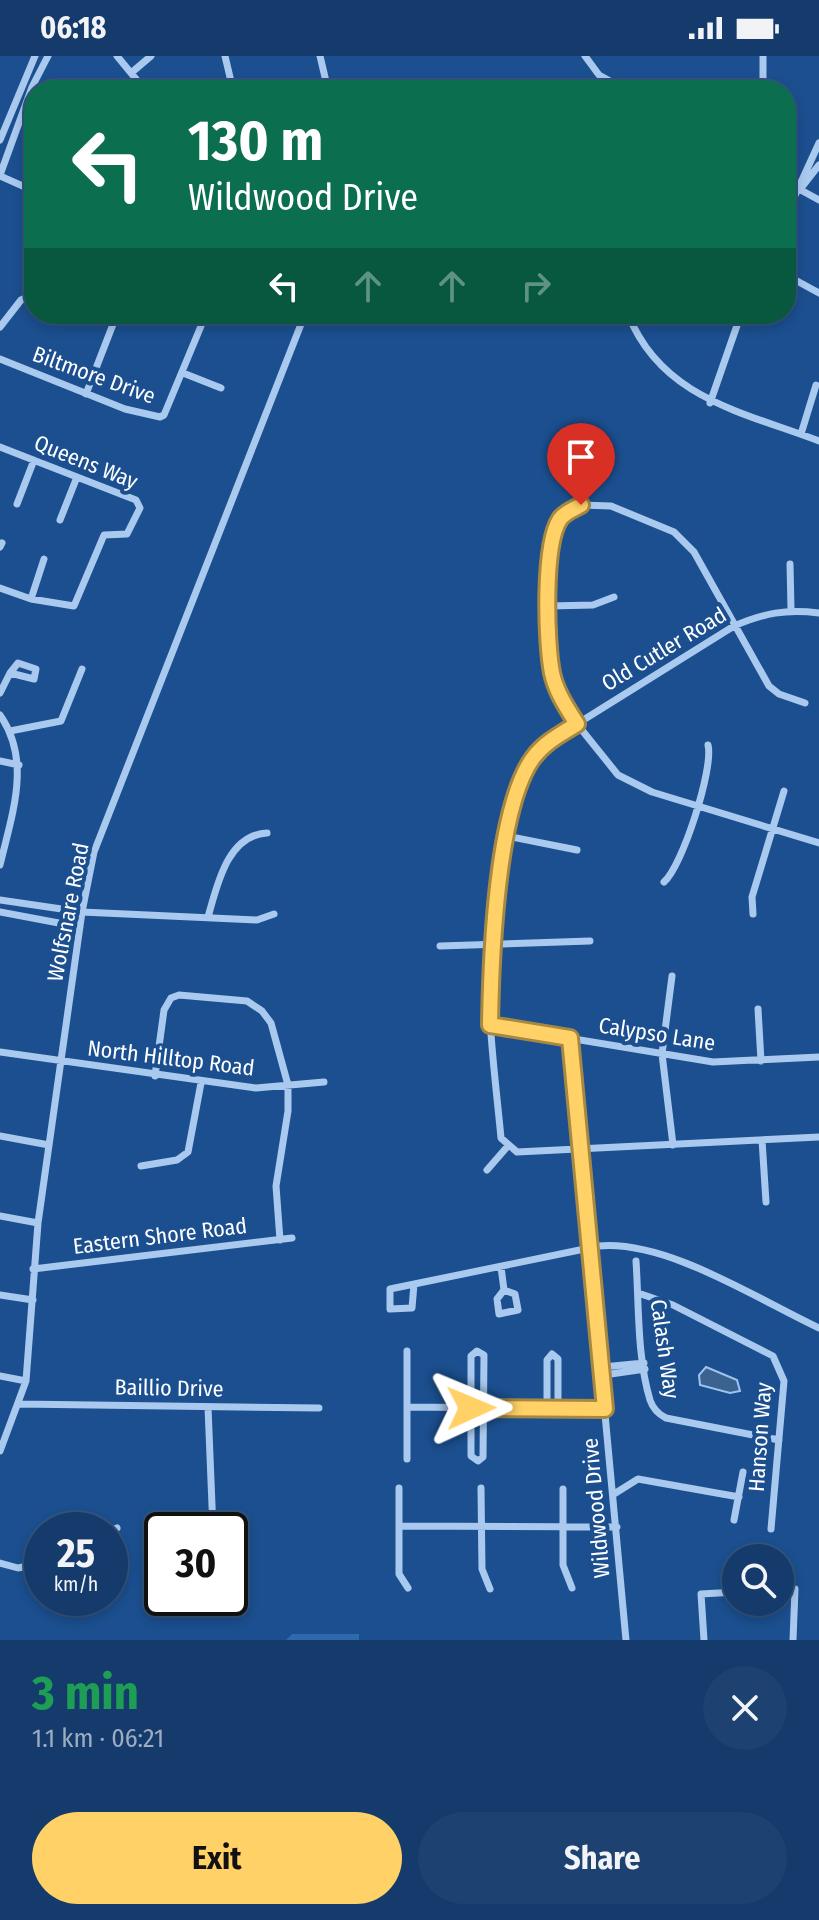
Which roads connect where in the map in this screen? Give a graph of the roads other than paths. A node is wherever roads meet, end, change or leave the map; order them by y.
1 (35, 56) edge
2 (48, 56) edge
3 (117, 56) edge
4 (151, 56) edge
5 (225, 56) edge
6 (320, 56) edge
7 (585, 56) edge
8 (763, 56) edge
9 (131, 73) junction
10 (22, 80) joint
11 (38, 80) edge
12 (137, 80) edge
13 (231, 80) edge
14 (326, 80) edge
15 (608, 80) edge
16 (761, 80) edge
17 (24, 114) edge
18 (0, 140) edge
19 (819, 143) edge
20 (819, 165) edge
21 (0, 176) edge
22 (24, 187) edge
23 (796, 187) edge
24 (799, 189) junction
25 (796, 195) edge
26 (819, 200) edge
27 (796, 280) edge
28 (819, 293) edge
29 (24, 299) edge
30 (112, 324) edge
31 (202, 324) edge
32 (301, 324) edge
33 (634, 324) edge
34 (738, 324) edge
35 (0, 327) edge
36 (0, 359) edge
37 (183, 373) junction
38 (816, 385) dead end
39 (221, 388) dead end
40 (86, 394) junction
41 (710, 403) junction
42 (801, 434) junction
43 (819, 441) edge
44 (0, 447) edge
45 (34, 460) junction
46 (567, 470) dead end
47 (77, 477) junction
48 (17, 504) dead end
49 (581, 505) junction
50 (60, 520) dead end
51 (44, 559) dead end
52 (790, 564) dead end
53 (0, 588) edge
54 (614, 597) dead end
55 (31, 599) junction
56 (549, 606) junction
57 (791, 609) junction
58 (819, 613) edge
59 (734, 626) junction
60 (82, 669) dead end
61 (10, 673) dead end
62 (0, 693) edge
63 (805, 703) dead end
64 (0, 715) edge
65 (577, 724) junction
66 (10, 731) junction
67 (708, 745) dead end
68 (0, 761) edge
69 (19, 765) junction
70 (784, 791) dead end
71 (696, 806) junction
72 (772, 829) junction
73 (267, 833) dead end
74 (507, 836) junction
75 (819, 843) edge
76 (577, 850) dead end
77 (0, 865) edge
78 (664, 882) dead end
79 (0, 905) edge
80 (82, 912) junction
81 (274, 914) dead end
82 (753, 914) dead end
83 (208, 917) junction
84 (80, 927) junction
85 (590, 941) dead end
86 (491, 945) junction
87 (440, 946) dead end
88 (672, 976) dead end
89 (164, 989) dead end
90 (171, 998) junction
91 (758, 1009) dead end
92 (490, 1025) junction
93 (570, 1038) junction
94 (0, 1052) edge
95 (662, 1054) junction
96 (819, 1057) edge
97 (761, 1061) junction
98 (61, 1063) junction
99 (155, 1076) junction
100 (324, 1082) dead end
101 (201, 1083) junction
102 (288, 1085) junction
103 (0, 1136) edge
104 (819, 1137) edge
105 (762, 1140) junction
106 (49, 1145) junction
107 (673, 1145) junction
108 (507, 1147) junction
109 (581, 1150) junction
110 (141, 1166) dead end
111 (487, 1170) dead end
112 (766, 1202) dead end
113 (0, 1216) edge
114 (38, 1223) junction
115 (292, 1238) dead end
116 (280, 1240) junction
117 (590, 1248) junction
118 (636, 1261) dead end
119 (501, 1267) junction
120 (33, 1269) junction
121 (414, 1284) junction
122 (504, 1290) dead end
123 (638, 1293) junction
124 (0, 1295) edge
125 (33, 1300) junction
126 (819, 1328) edge
127 (407, 1351) dead end
128 (645, 1366) junction
129 (603, 1371) junction
130 (0, 1376) edge
131 (26, 1381) junction
132 (19, 1404) junction
133 (208, 1407) junction
134 (407, 1407) junction
135 (319, 1408) dead end
136 (471, 1408) junction
137 (483, 1408) junction
138 (547, 1408) junction
139 (558, 1408) junction
140 (605, 1409) junction
141 (779, 1440) junction
142 (0, 1451) edge
143 (407, 1459) dead end
144 (743, 1472) dead end
145 (399, 1488) dead end
146 (481, 1488) dead end
147 (563, 1489) dead end
148 (614, 1494) junction
149 (739, 1497) junction
150 (212, 1512) edge
151 (734, 1520) dead end
152 (399, 1526) junction
153 (617, 1527) junction
154 (480, 1528) junction
155 (563, 1528) junction
156 (771, 1529) dead end
157 (0, 1563) edge
158 (24, 1567) edge
159 (408, 1588) dead end
160 (572, 1588) dead end
161 (490, 1589) dead end
162 (794, 1589) edge
163 (722, 1593) edge
164 (794, 1614) edge
165 (794, 1616) edge
166 (626, 1640) edge
167 (704, 1640) edge
168 (793, 1640) edge

1 - 10 street
2 - 11 street
3 - 9 street
4 - 9 street
5 - 13 street
6 - 14 street
7 - 15 street
8 - 16 street
9 - 12 street
10 - 18 street
17 - 21 street
19 - 24 street
20 - 24 street
21 - 22 street
23 - 24 street
24 - 25 street
24 - 26 street
27 - 28 street
29 - 35 street
30 - 40 street
31 - 37 street, Biltmore Drive
32 - 80 street, Wolfsnare Road
33 - 41 street
34 - 41 street
36 - 40 street, Biltmore Drive
37 - 39 street
37 - 40 street, Biltmore Drive
38 - 42 street
41 - 42 street
42 - 43 street
44 - 45 street, Queens Way
45 - 47 street, Queens Way
45 - 48 street
46 - 49 street
47 - 50 street
47 - 55 street, Queens Way
49 - 56 street
49 - 59 street
51 - 55 street
52 - 57 street
53 - 55 street, Queens Way
54 - 56 street
56 - 65 street
57 - 58 street, Old Cutler Road
57 - 59 street, Old Cutler Road
59 - 63 street
59 - 65 street, Old Cutler Road
60 - 66 street
61 - 62 street
64 - 66 street
65 - 71 street
65 - 74 street, Old Cutler Road
66 - 69 street
67 - 71 street
68 - 69 street
69 - 77 street
70 - 72 street
71 - 72 street
71 - 78 street
72 - 75 street
72 - 82 street
73 - 83 street
74 - 76 street
74 - 86 street, Old Cutler Road
79 - 80 street
79 - 84 street
80 - 83 street
80 - 84 street, Wolfsnare Road
81 - 83 street
84 - 98 street, Wolfsnare Road
85 - 86 street
86 - 87 street
86 - 92 street, Old Cutler Road
88 - 95 street
89 - 90 street
90 - 99 street
90 - 102 street
91 - 97 street
92 - 93 street, Calypso Lane
92 - 108 street, Old Cutler Road
93 - 95 street, Calypso Lane
93 - 109 street, Wildwood Drive
94 - 98 street, North Hilltop Road
95 - 97 street, Calypso Lane
95 - 107 street
96 - 97 street, Calypso Lane
98 - 99 street, North Hilltop Road
98 - 106 street, Wolfsnare Road
99 - 101 street, North Hilltop Road
100 - 102 street, North Hilltop Road
101 - 102 street, North Hilltop Road
101 - 110 street
102 - 116 street
103 - 106 street
104 - 105 street
105 - 107 street
105 - 112 street
106 - 114 street, Wolfsnare Road
107 - 109 street
108 - 109 street
108 - 111 street
109 - 117 street, Wildwood Drive
113 - 114 street
114 - 120 street, Wolfsnare Road
115 - 116 street, Eastern Shore Road
116 - 120 street, Eastern Shore Road
117 - 119 street
117 - 126 street
117 - 129 street, Wildwood Drive
118 - 123 street, Calash Way
119 - 121 street
119 - 122 street
120 - 125 street, Wolfsnare Road
121 - 121 street
123 - 128 street, Calash Way
123 - 141 street, Hanson Way
124 - 125 street
125 - 131 street, Wolfsnare Road
127 - 134 street
128 - 129 street
128 - 141 street, Calash Way
129 - 140 street, Wildwood Drive
130 - 131 street
131 - 132 street, Wolfsnare Road
132 - 133 street, Baillio Drive
132 - 142 street, Wolfsnare Road
133 - 135 street, Baillio Drive
133 - 150 street
134 - 136 street
134 - 143 street
136 - 137 street
136 - 137 street
136 - 137 street
137 - 138 street
138 - 139 street
138 - 139 street
139 - 140 street
140 - 148 street, Wildwood Drive
141 - 156 street, Hanson Way
144 - 149 street
145 - 152 street
146 - 154 street
147 - 155 street
148 - 149 street
148 - 153 street, Wildwood Drive
149 - 151 street
152 - 154 street
152 - 159 street
153 - 155 street
153 - 166 street, Wildwood Drive
154 - 155 street
154 - 161 street
155 - 160 street
157 - 158 street
162 - 164 street
163 - 167 street
165 - 168 street

